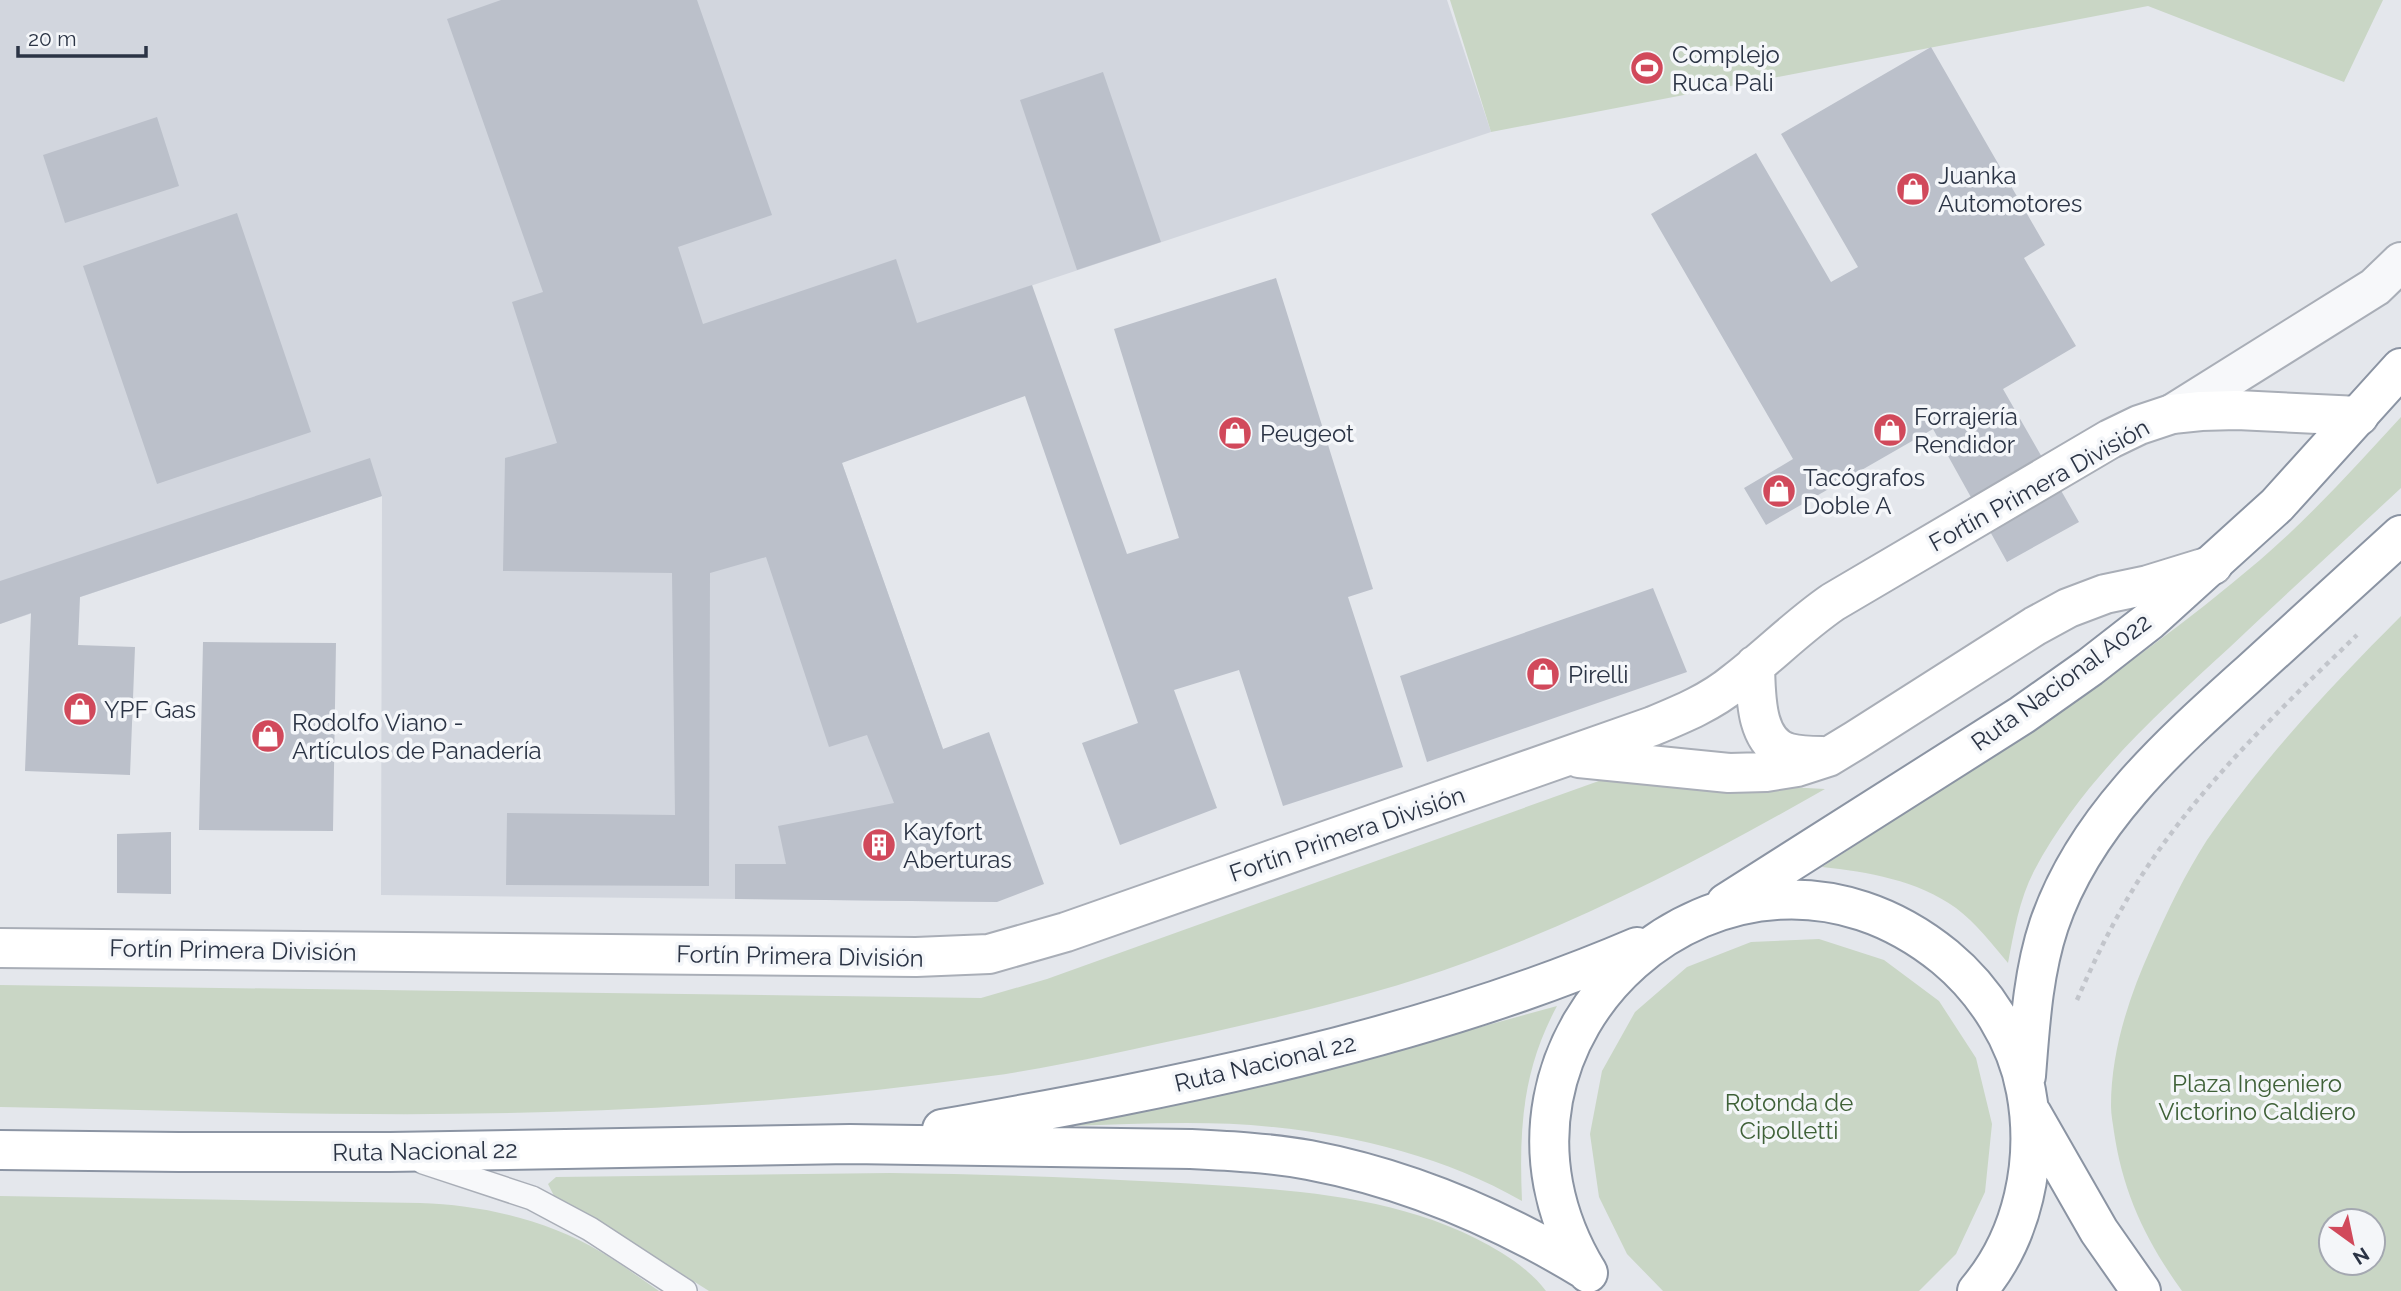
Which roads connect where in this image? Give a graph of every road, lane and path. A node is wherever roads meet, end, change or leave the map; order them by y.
1 (2401, 262) edge
2 (2401, 368) edge
3 (2172, 414) junction
4 (2359, 416) junction
5 (2401, 535) edge
6 (2213, 565) junction
7 (2363, 630) dead end
8 (1755, 665) junction
9 (1566, 757) junction
10 (1828, 757) junction
11 (1708, 915) junction
12 (1667, 934) junction
13 (0, 948) edge
14 (2072, 1010) dead end
15 (2027, 1096) junction
16 (850, 1144) junction
17 (0, 1150) edge
18 (390, 1152) junction
19 (1594, 1281) edge
20 (685, 1291) edge
21 (1977, 1291) edge
22 (2141, 1291) edge

1 - 3 street
2 - 4 main road, Ruta Nacional A022
3 - 4 main road, Fortín Primera División
3 - 8 main road, Fortín Primera División
4 - 6 main road, Ruta Nacional A022
5 - 15 main road
6 - 10 main road, Fortín Primera División
6 - 11 main road, Ruta Nacional A022
7 - 14 path
8 - 9 main road, Fortín Primera División
8 - 10 main road
9 - 10 main road, Fortín Primera División
9 - 13 main road, Fortín Primera División
11 - 12 main road
11 - 15 main road
12 - 16 main road, Ruta Nacional 22
12 - 19 main road
15 - 21 main road
15 - 22 main road
16 - 18 main road, Ruta Nacional 22
16 - 19 main road, Ruta Nacional 22
17 - 18 main road, Ruta Nacional 22
18 - 20 lane

